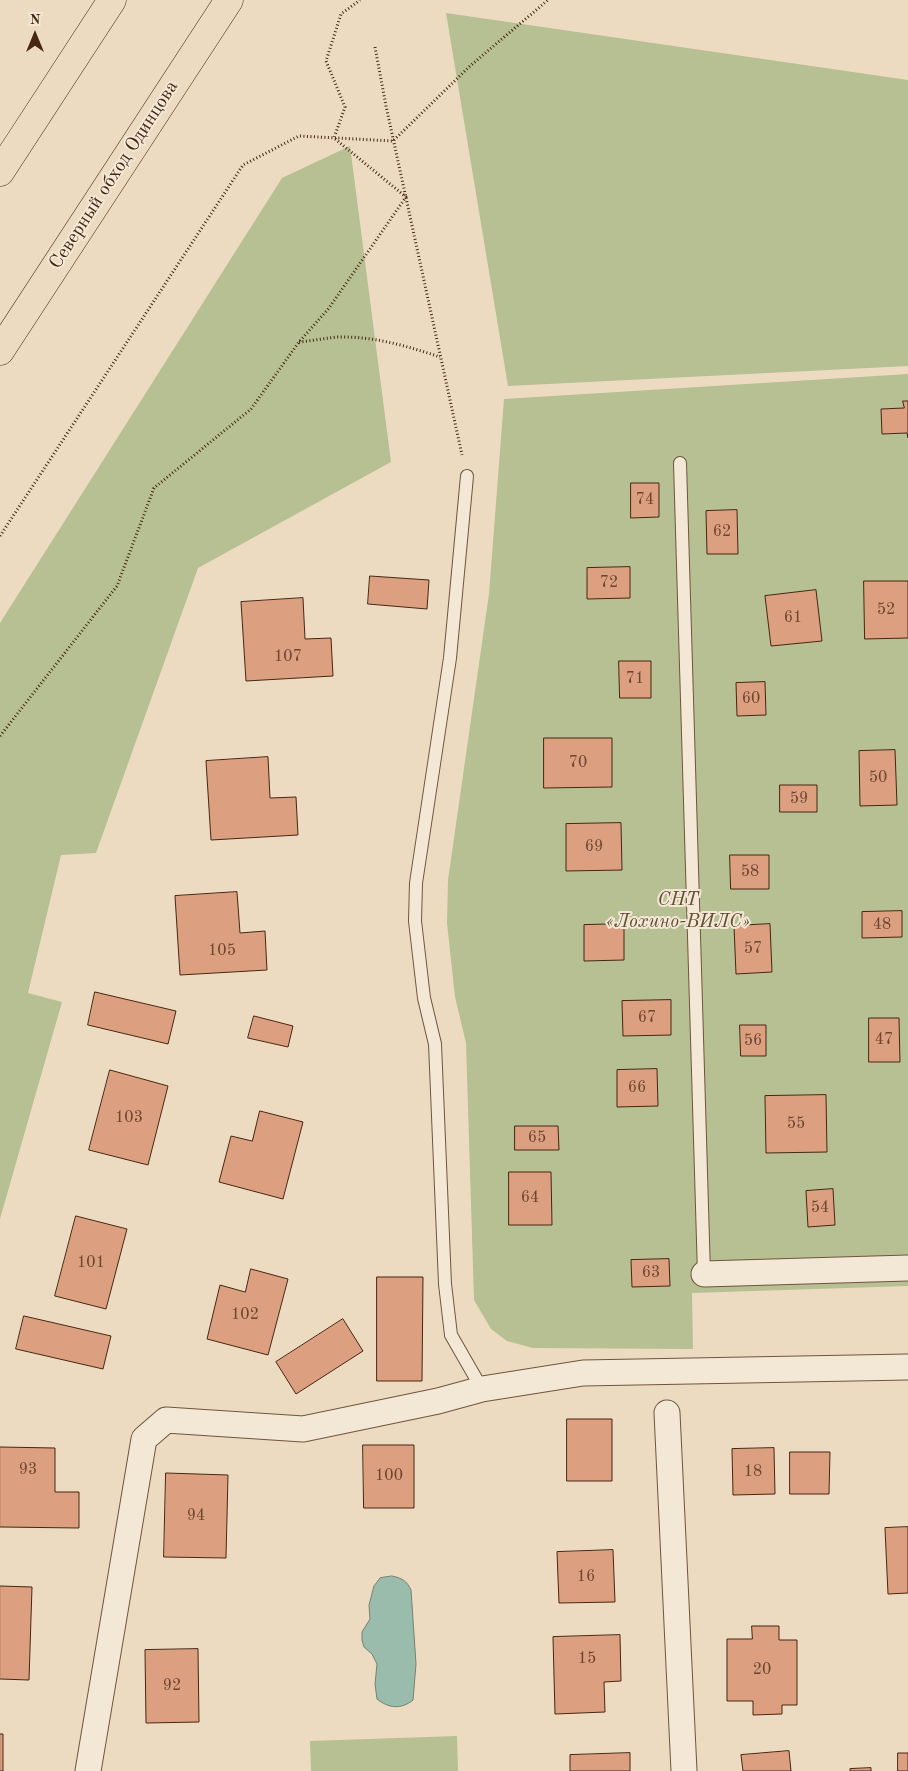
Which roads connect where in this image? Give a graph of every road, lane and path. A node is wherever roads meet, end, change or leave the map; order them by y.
1 (112, 0) edge
2 (229, 0) edge
3 (360, 0) edge
4 (548, 0) edge
5 (375, 47) dead end
6 (334, 138) junction
7 (394, 141) junction
8 (0, 172) edge
9 (406, 196) junction
10 (299, 342) junction
11 (0, 351) edge
12 (440, 358) junction
13 (680, 463) dead end
14 (467, 476) joint
15 (0, 536) edge
16 (0, 736) edge
17 (908, 1268) edge
18 (704, 1274) joint
19 (908, 1367) edge
20 (482, 1388) junction
21 (667, 1413) dead end
22 (88, 1771) edge
23 (684, 1771) edge

1 - 8 highway
2 - 11 highway, Северный обход Одинцова
3 - 6 path
4 - 7 path
5 - 7 path
6 - 7 path
6 - 9 path
6 - 15 path
7 - 9 path
9 - 10 path
9 - 12 path
10 - 12 path
10 - 16 path
12 - 14 path
13 - 18 lane
14 - 20 lane
17 - 18 street
19 - 20 street
20 - 22 street
21 - 23 street

